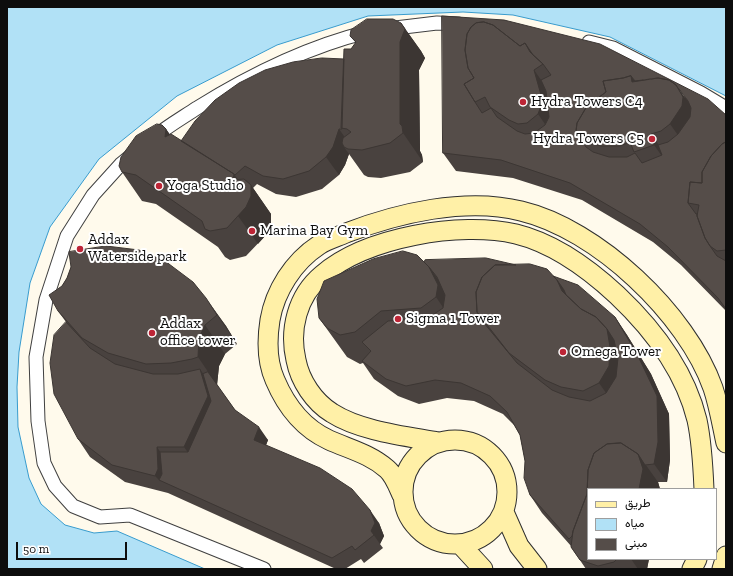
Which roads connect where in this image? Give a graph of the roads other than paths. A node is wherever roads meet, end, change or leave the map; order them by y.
1 (469, 24) edge
2 (577, 39) edge
3 (726, 108) edge
4 (438, 442) junction
5 (726, 443) edge
6 (704, 488) edge
7 (402, 495) junction
8 (504, 512) junction
9 (460, 544) junction
10 (726, 556) edge
11 (696, 560) edge
12 (264, 569) edge
13 (482, 569) edge
14 (537, 569) edge
15 (692, 569) edge
16 (722, 569) edge

1 - 12 street
2 - 3 street
4 - 6 street
4 - 7 street
4 - 8 street
5 - 7 street
7 - 9 street
8 - 9 street
8 - 14 street
9 - 13 street
10 - 16 street
11 - 15 street

